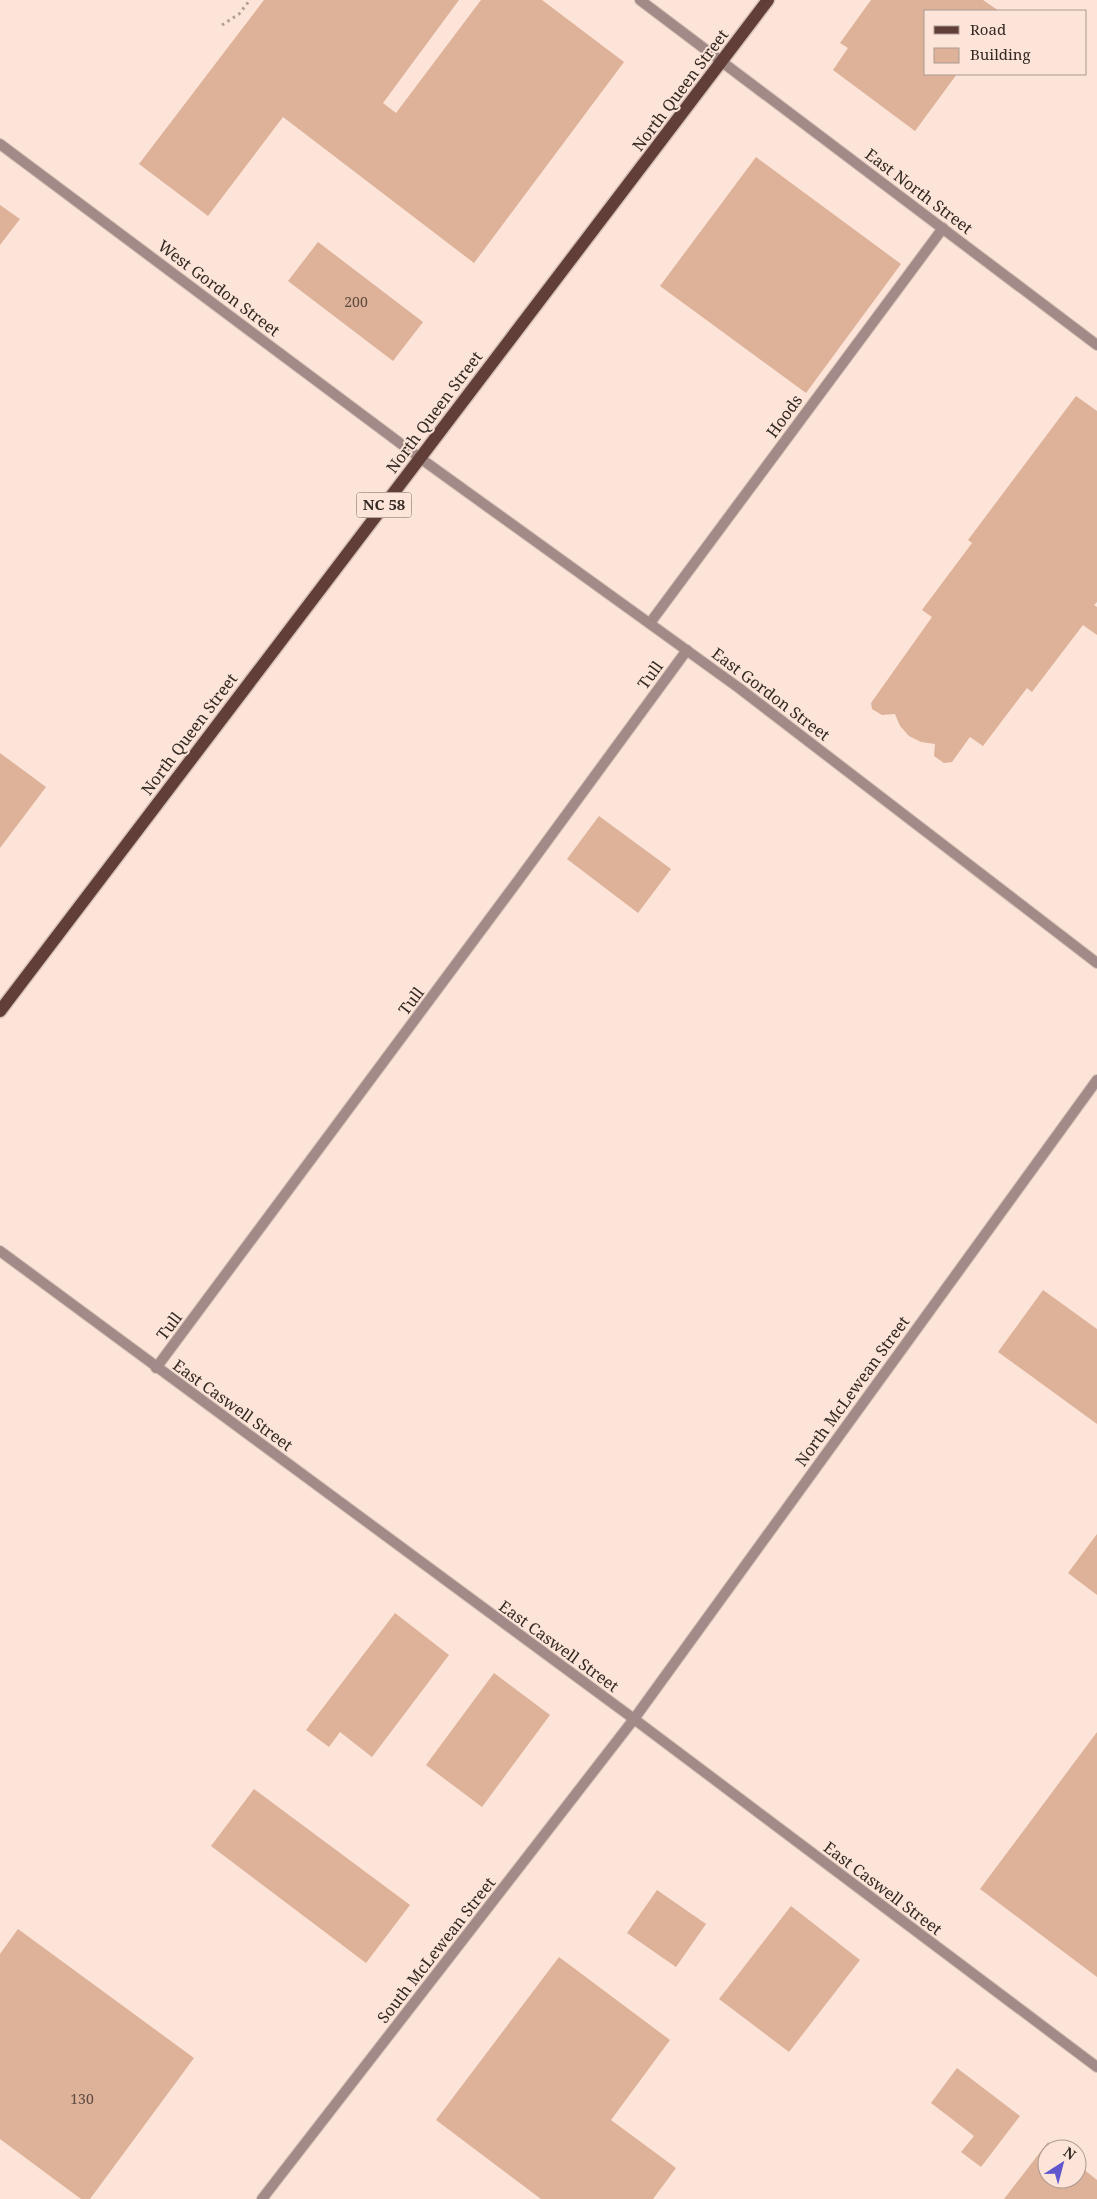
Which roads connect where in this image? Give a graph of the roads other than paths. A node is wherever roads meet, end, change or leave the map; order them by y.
1 (640, 0) edge
2 (768, 0) edge
3 (721, 62) junction
4 (0, 144) edge
5 (943, 228) junction
6 (1097, 345) edge
7 (420, 458) junction
8 (650, 623) junction
9 (687, 650) junction
10 (1097, 964) edge
11 (0, 1011) edge
12 (1097, 1080) edge
13 (0, 1251) edge
14 (156, 1368) junction
15 (634, 1720) junction
16 (1097, 2068) edge
17 (262, 2199) edge

1 - 3 street, East North Street
2 - 3 main road, North Queen Street / NC 58
3 - 5 street, East North Street
3 - 7 main road, North Queen Street / NC 58
4 - 7 street, West Gordon Street
5 - 6 street, East North Street
5 - 8 street, Hoods
7 - 8 street, East Gordon Street
7 - 11 main road, North Queen Street / NC 58
8 - 9 street, East Gordon Street
9 - 10 street, East Gordon Street
9 - 14 street, Tull
12 - 15 street, North McLewean Street
13 - 14 street, East Caswell Street
14 - 15 street, East Caswell Street
15 - 16 street, East Caswell Street
15 - 17 street, South McLewean Street

